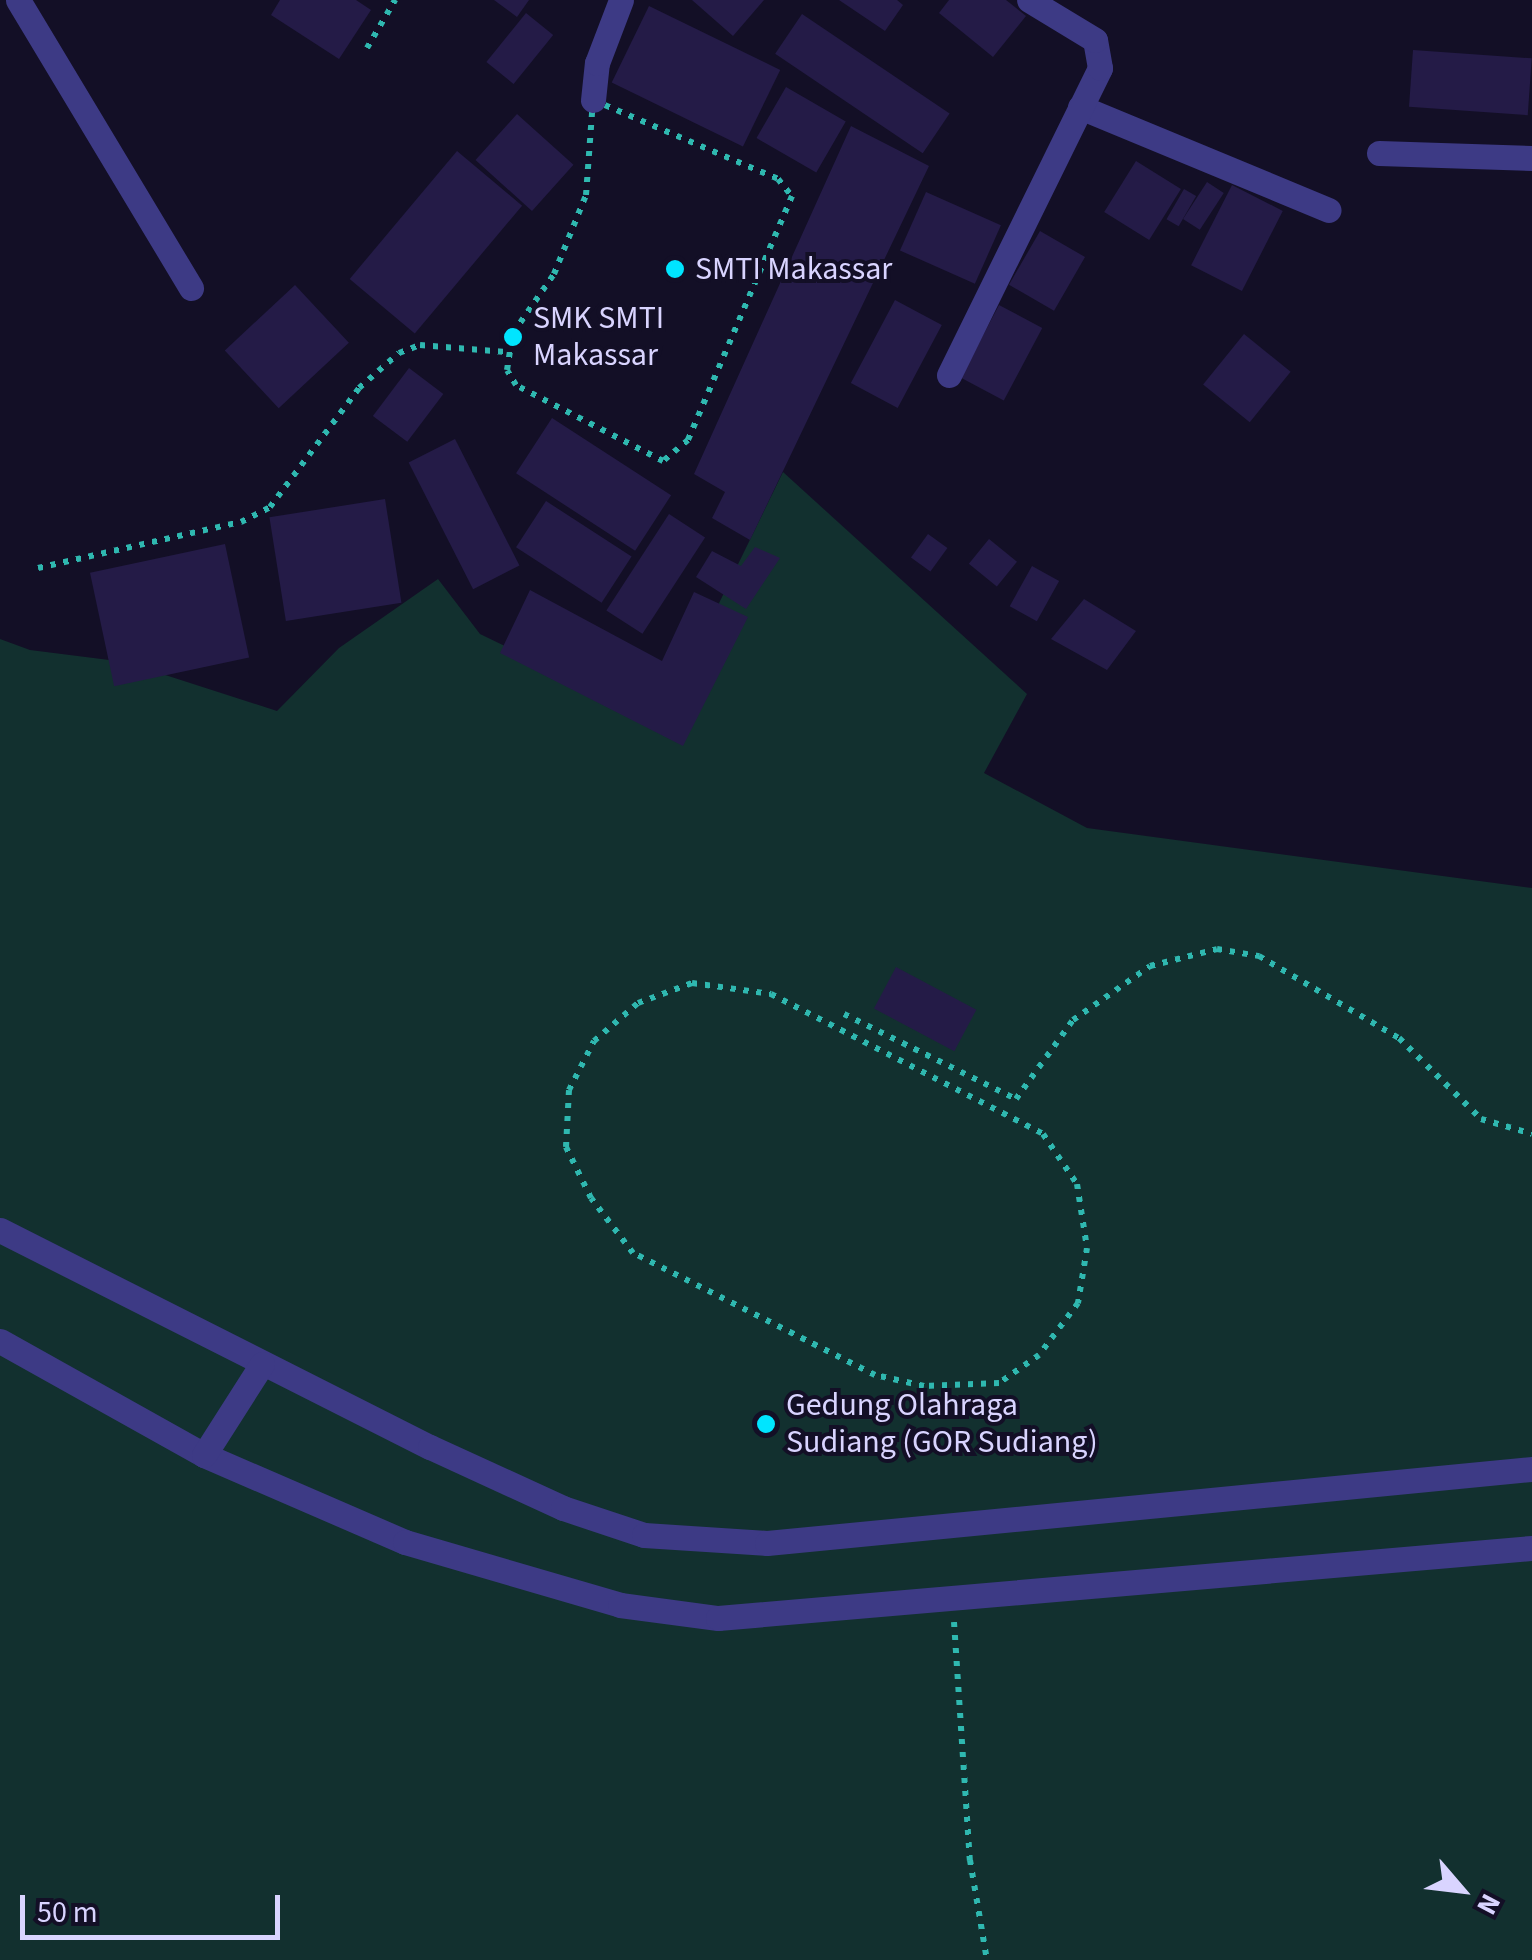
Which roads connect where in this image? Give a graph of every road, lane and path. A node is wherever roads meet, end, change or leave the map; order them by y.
1 (18, 0) edge
2 (394, 0) edge
3 (621, 0) edge
4 (1030, 0) edge
5 (367, 48) dead end
6 (593, 100) junction
7 (1080, 108) junction
8 (1379, 153) dead end
9 (1532, 158) edge
10 (1330, 210) dead end
11 (192, 288) dead end
12 (506, 352) junction
13 (949, 375) dead end
14 (38, 568) dead end
15 (771, 994) joint
16 (844, 1014) dead end
17 (1532, 1134) edge
18 (0, 1230) edge
19 (0, 1341) edge
20 (262, 1364) junction
21 (204, 1455) junction
22 (1532, 1469) edge
23 (1532, 1548) edge
24 (952, 1601) junction
25 (986, 1960) edge

1 - 11 street
2 - 5 path
3 - 6 street
4 - 7 street
6 - 12 path
6 - 12 path
7 - 10 street
7 - 13 street
8 - 9 street
12 - 14 path
15 - 15 path
16 - 17 path
18 - 20 street
19 - 21 street
20 - 21 street
20 - 22 street
21 - 24 street
23 - 24 street
24 - 25 path

